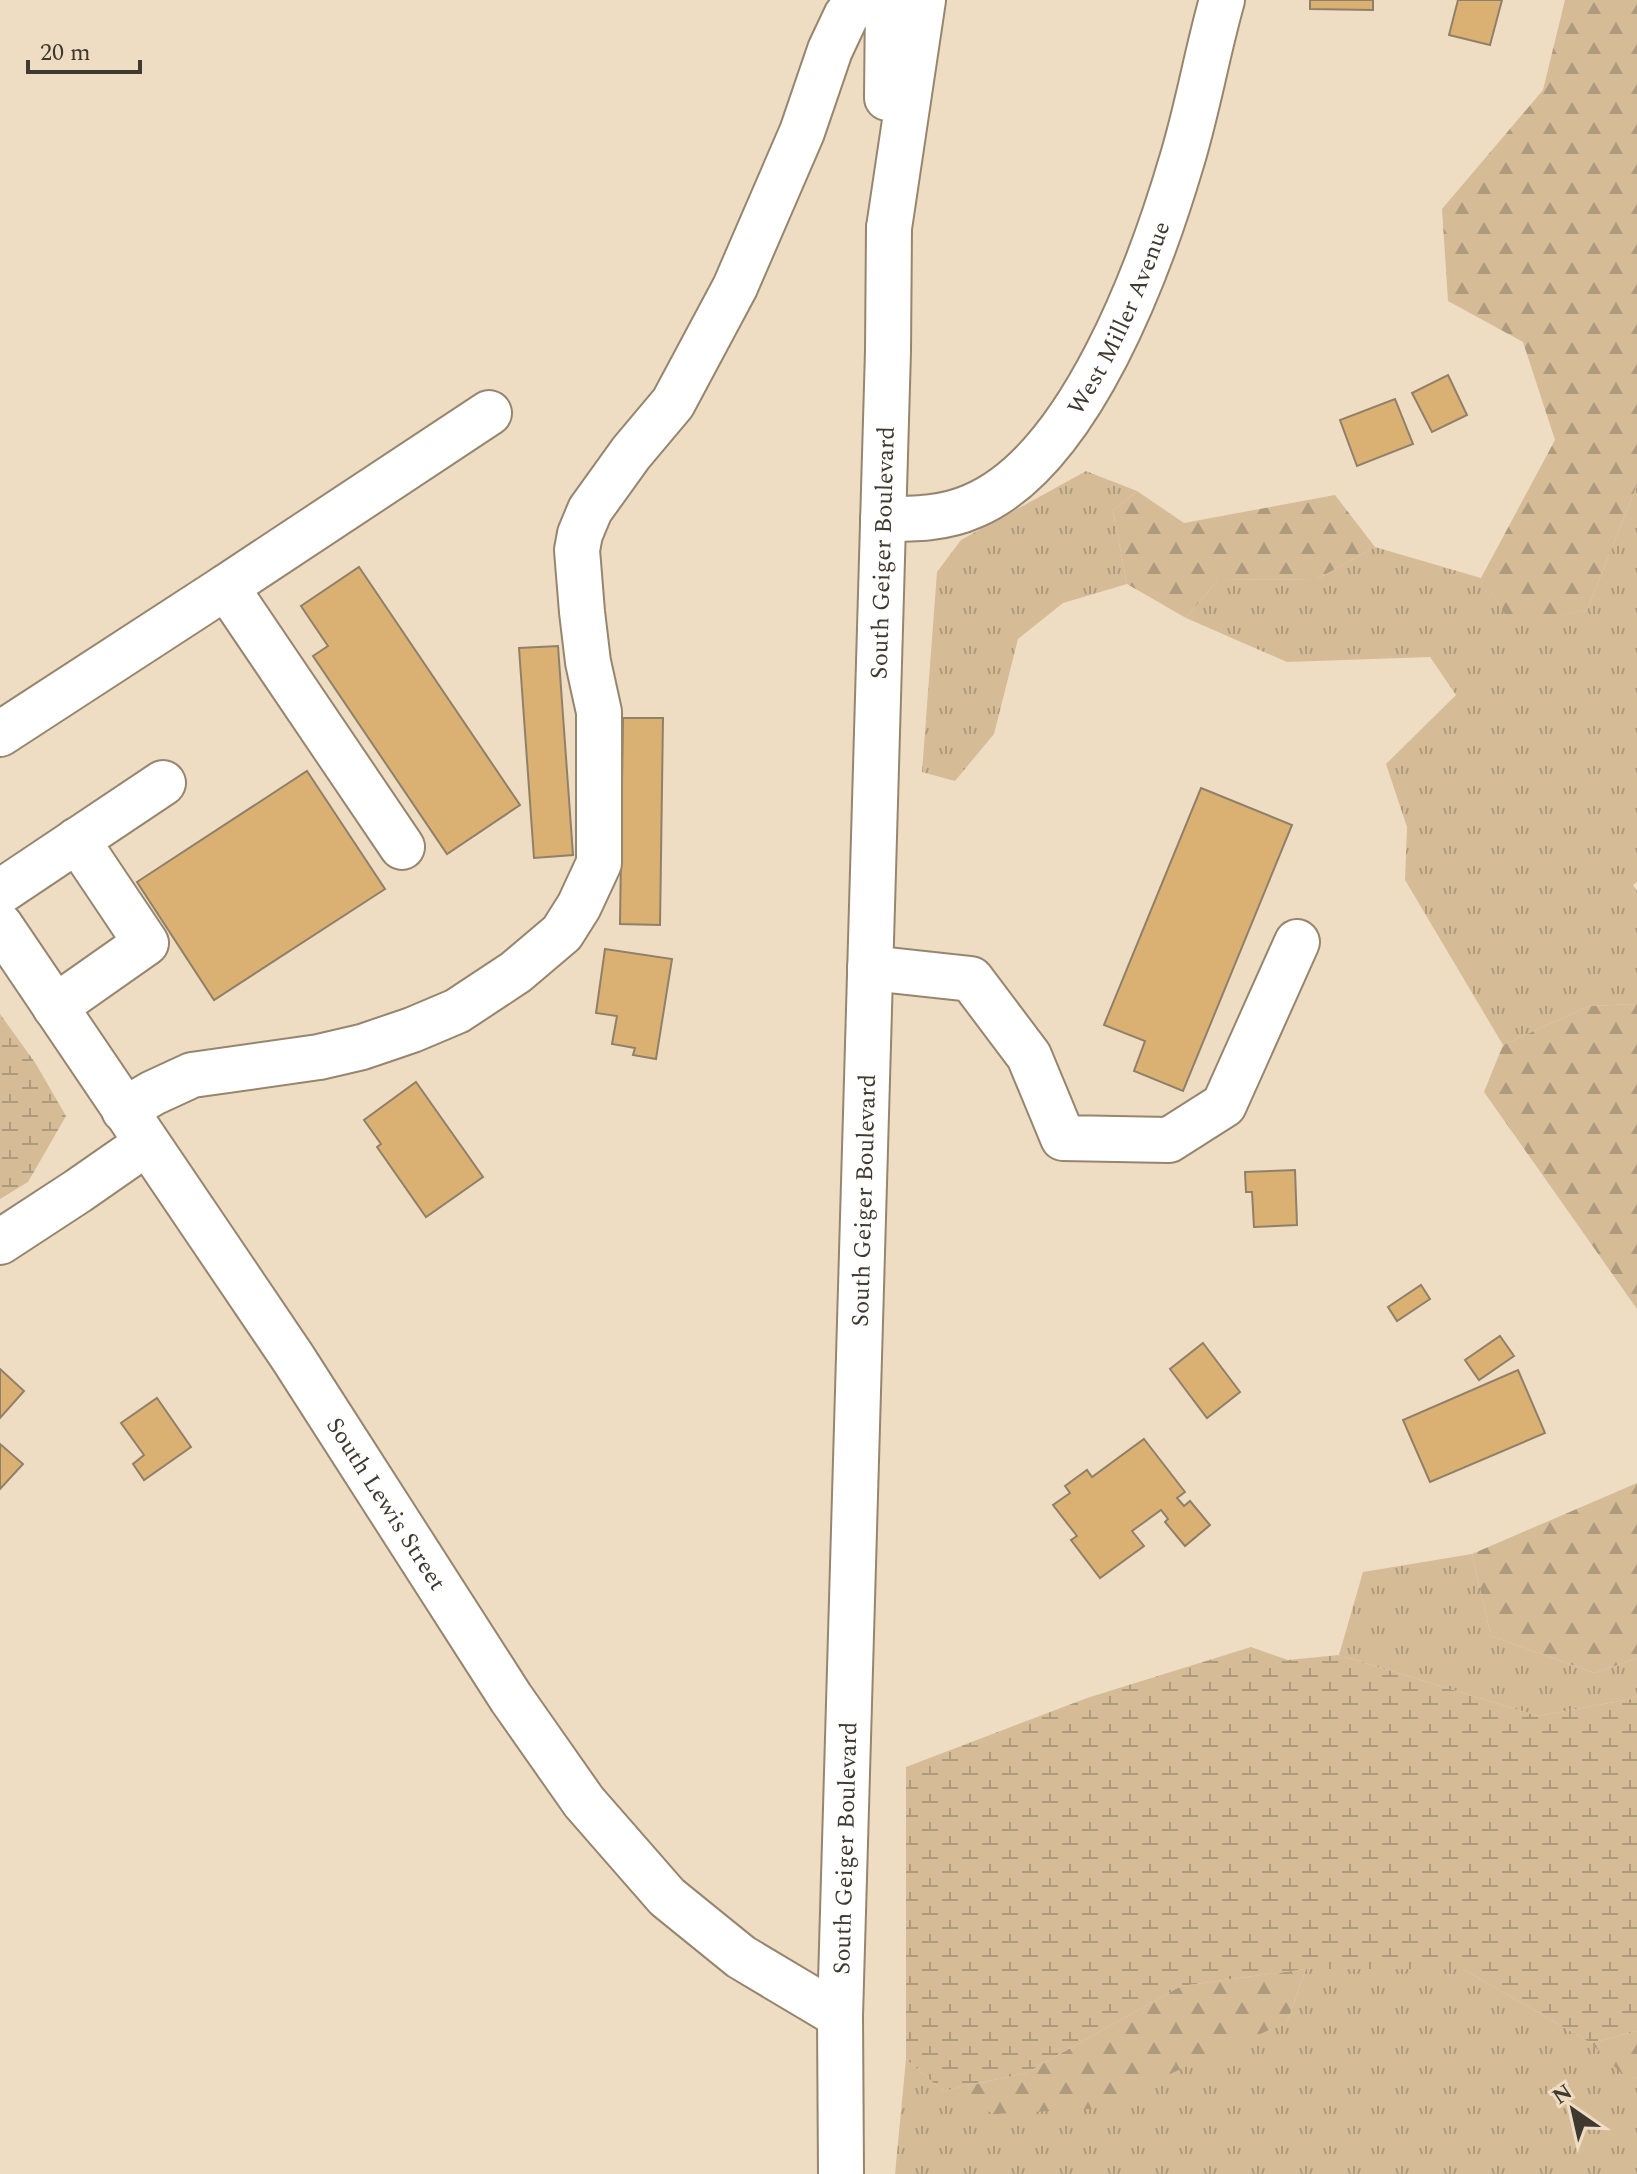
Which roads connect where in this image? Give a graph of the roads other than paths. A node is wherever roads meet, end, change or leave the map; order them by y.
1 (858, 0) edge
2 (888, 0) edge
3 (923, 0) edge
4 (1222, 0) edge
5 (889, 228) junction
6 (489, 413) dead end
7 (883, 519) junction
8 (226, 587) junction
9 (0, 734) edge
10 (163, 783) dead end
11 (77, 840) junction
12 (402, 847) dead end
13 (0, 892) edge
14 (0, 925) edge
15 (1297, 942) dead end
16 (870, 968) junction
17 (55, 1007) junction
18 (136, 1127) junction
19 (0, 1242) edge
20 (840, 2016) junction
21 (841, 2174) edge

1 - 18 street
2 - 5 street
3 - 5 street
4 - 7 street, West Miller Avenue
5 - 7 street, South Geiger Boulevard
6 - 8 street
7 - 16 street, South Geiger Boulevard
8 - 9 street
8 - 12 street
10 - 11 street
11 - 13 street
11 - 17 street
14 - 17 street, South Lewis Street
15 - 16 street
16 - 20 street, South Geiger Boulevard
17 - 18 street, South Lewis Street
18 - 19 street
18 - 20 street, South Lewis Street
20 - 21 street, South Geiger Boulevard

